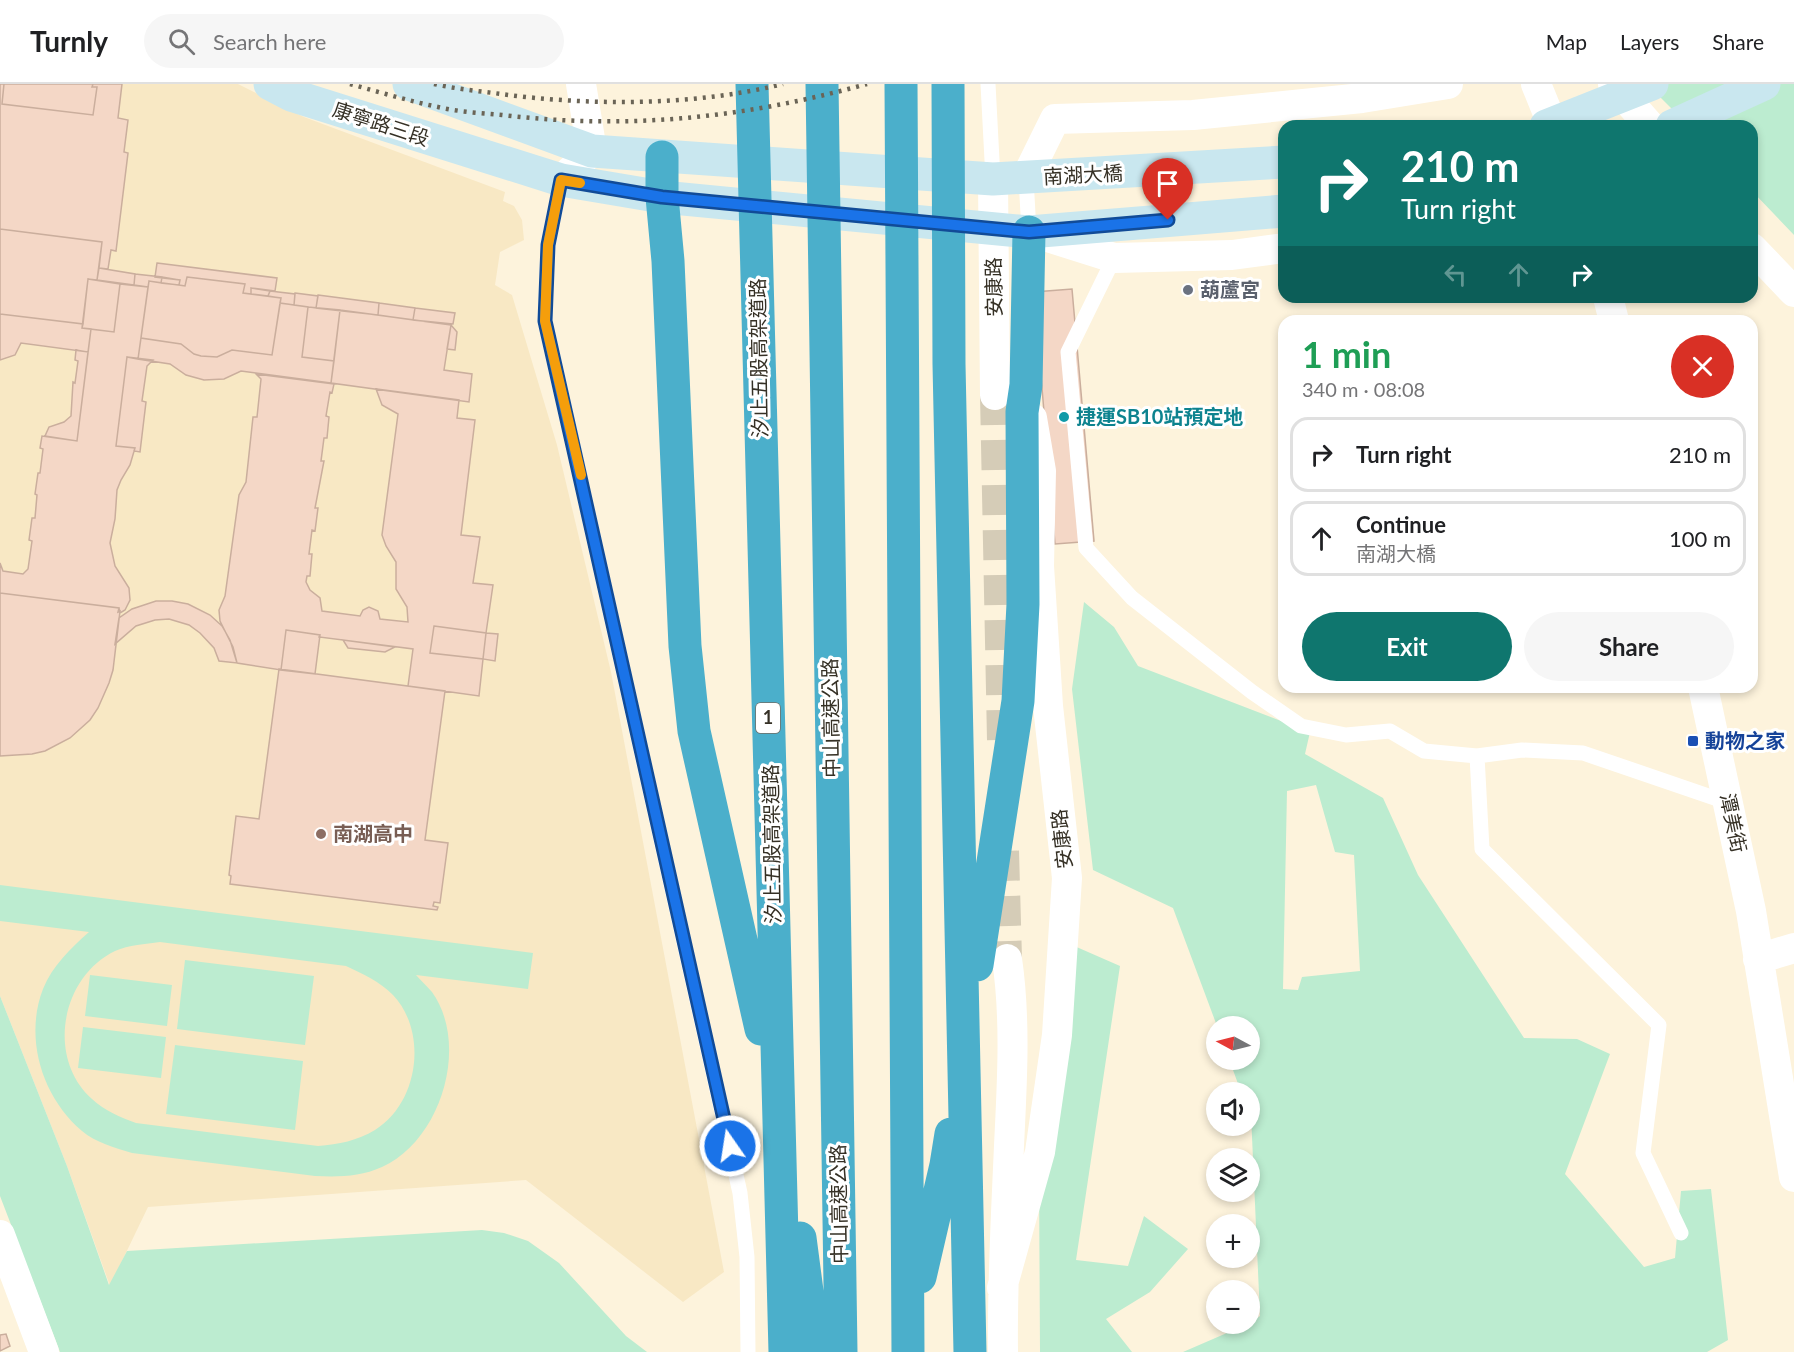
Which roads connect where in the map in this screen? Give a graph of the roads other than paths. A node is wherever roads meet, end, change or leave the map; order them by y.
1 (270, 84) edge
2 (409, 84) edge
3 (581, 84) edge
4 (752, 84) edge
5 (822, 84) edge
6 (901, 84) edge
7 (948, 84) edge
8 (988, 84) edge
9 (1448, 84) edge
10 (1536, 84) edge
11 (1613, 84) edge
12 (1652, 84) edge
13 (1764, 84) edge
14 (1551, 120) edge
15 (1561, 120) edge
16 (1645, 120) edge
17 (1685, 120) edge
18 (592, 151) junction
19 (662, 157) junction
20 (1278, 162) edge
21 (1026, 178) junction
22 (993, 179) junction
23 (561, 180) junction
24 (662, 197) junction
25 (1278, 211) edge
26 (993, 229) junction
27 (1029, 232) junction
28 (1278, 249) edge
29 (1758, 254) edge
30 (1114, 258) junction
31 (1794, 292) edge
32 (1026, 385) junction
33 (995, 395) tunnel mouth
34 (1704, 693) edge
35 (1477, 756) junction
36 (1729, 803) junction
37 (1794, 948) edge
38 (1007, 958) tunnel mouth
39 (1758, 959) junction
40 (1794, 1177) edge
41 (1681, 1233) dead end
42 (0, 1235) edge
43 (1002, 1288) junction
44 (907, 1342) edge
45 (45, 1352) edge
46 (748, 1352) edge
47 (785, 1352) edge
48 (815, 1352) edge
49 (841, 1352) edge
50 (970, 1352) edge
51 (1004, 1352) edge

1 - 23 main road, 康寧路三段
2 - 18 main road
3 - 18 street
4 - 47 highway, 汐止五股高架道路 / 1
5 - 49 highway, 中山高速公路
6 - 44 highway
7 - 50 highway
8 - 22 lane
9 - 21 street
10 - 14 street
11 - 16 street
12 - 15 main road
13 - 17 main road
18 - 19 main road, 南湖大橋
18 - 23 street
19 - 22 main road, 南湖大橋
19 - 24 highway
20 - 21 main road, 南湖大橋
21 - 22 main road, 南湖大橋
21 - 27 lane
22 - 26 street, 安康路
23 - 24 main road, 康寧路三段
23 - 46 lane
24 - 26 main road, 康寧路三段
24 - 48 highway
25 - 27 main road
26 - 27 main road, 康寧路三段
26 - 33 street, 安康路
27 - 30 street
27 - 32 highway
28 - 30 street
29 - 31 street
30 - 35 lane
32 - 43 street, 安康路
32 - 44 highway
34 - 36 street, 潭美街
35 - 36 lane
35 - 41 lane
36 - 39 street, 潭美街
37 - 39 street
38 - 43 street, 安康路
39 - 40 street, 潭美街
42 - 45 street
43 - 51 street, 安康路

